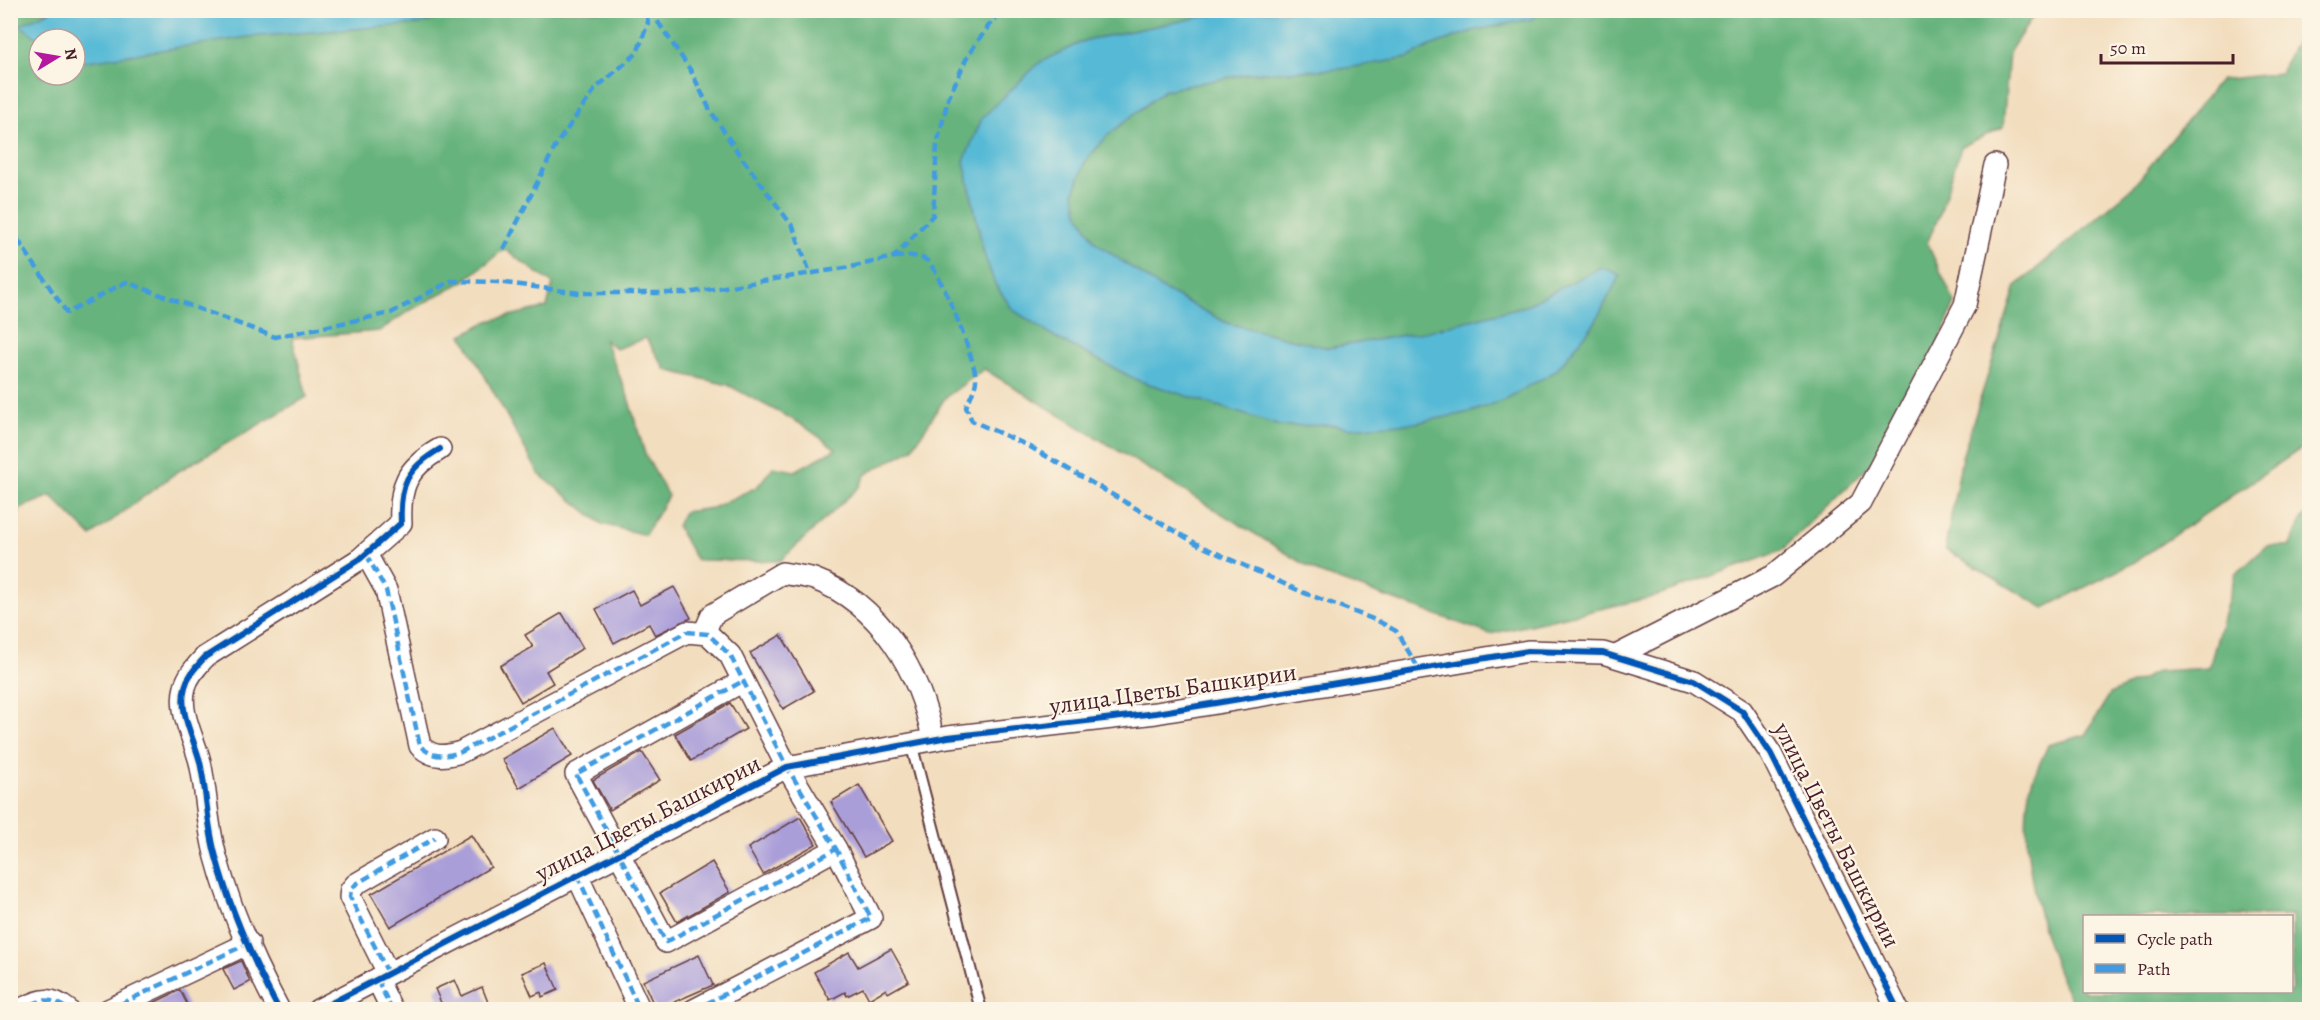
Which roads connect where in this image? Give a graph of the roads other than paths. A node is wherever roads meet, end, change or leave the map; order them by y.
1 (1995, 165) dead end
2 (440, 449) dead end
3 (366, 554) junction
4 (704, 633) junction
5 (1616, 656) junction
6 (743, 681) junction
7 (933, 739) junction
8 (911, 743) junction
9 (787, 767) junction
10 (435, 838) dead end
11 (836, 849) junction
12 (618, 854) junction
13 (577, 875) junction
14 (249, 943) junction
15 (382, 976) junction
16 (19, 1010) edge
17 (68, 1010) edge
18 (108, 1010) edge
19 (279, 1010) edge
20 (318, 1010) edge
21 (392, 1010) edge
22 (640, 1010) edge
23 (694, 1010) edge
24 (981, 1010) edge
25 (1898, 1010) edge

1 - 5 street
2 - 3 street
3 - 4 street
3 - 14 street
4 - 6 street
4 - 7 street
5 - 7 street, улица Цветы Башкирии
5 - 25 street, улица Цветы Башкирии
6 - 9 street
6 - 12 street
7 - 8 street, улица Цветы Башкирии
8 - 9 street, улица Цветы Башкирии
8 - 24 lane
9 - 11 street
9 - 12 street, улица Цветы Башкирии
10 - 15 street
11 - 12 street
11 - 23 street
12 - 13 street, улица Цветы Башкирии
13 - 15 street, улица Цветы Башкирии
13 - 22 street
14 - 18 street
14 - 19 street
15 - 20 street, улица Цветы Башкирии
15 - 21 street
16 - 17 street

